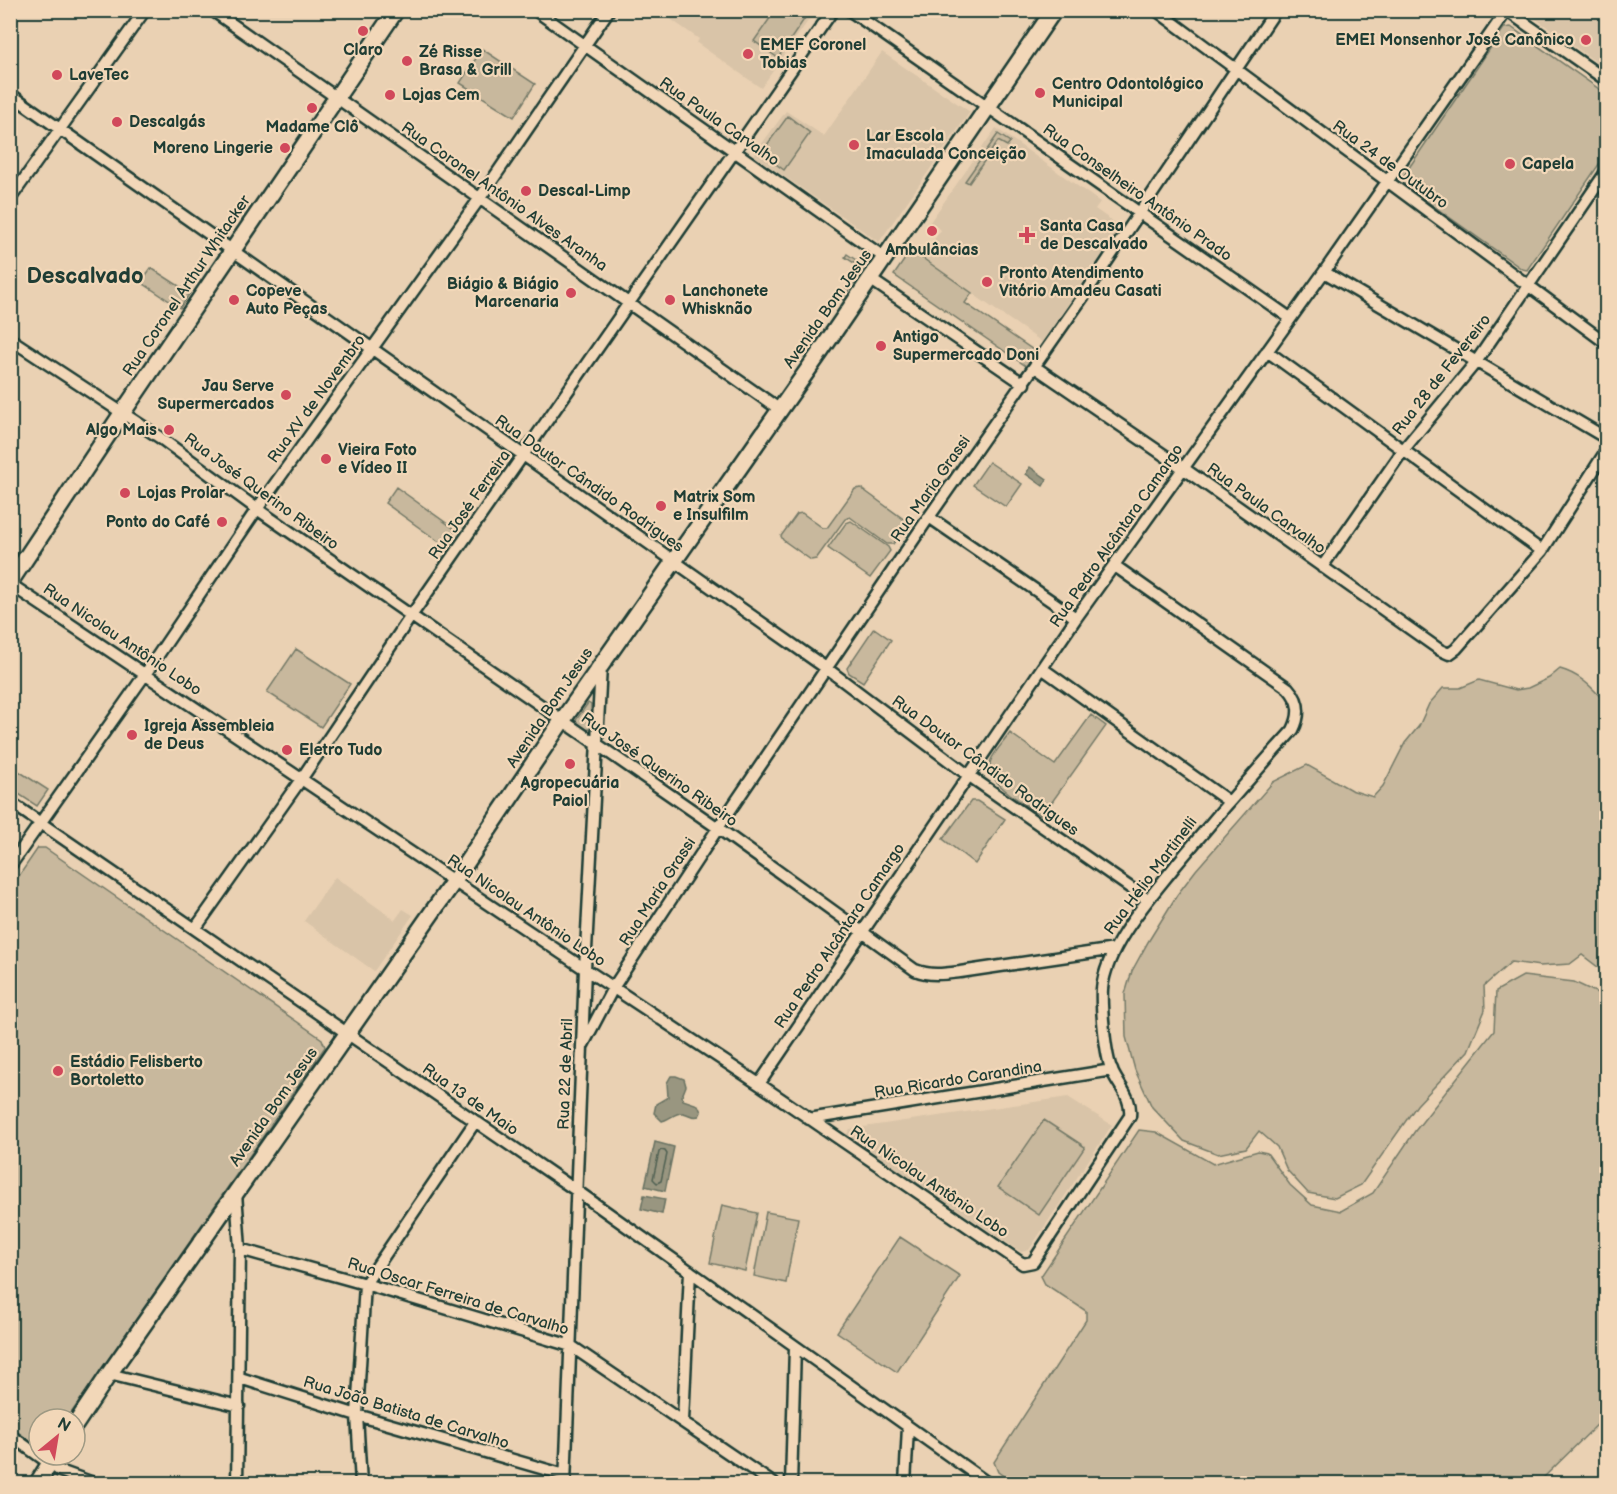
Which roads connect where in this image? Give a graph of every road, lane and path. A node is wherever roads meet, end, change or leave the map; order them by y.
1 (145, 10) edge
2 (212, 10) edge
3 (396, 10) edge
4 (535, 10) edge
5 (609, 10) edge
6 (833, 10) edge
7 (849, 10) edge
8 (1054, 10) edge
9 (1156, 10) edge
10 (1276, 10) edge
11 (1506, 11) edge
12 (585, 45) junction
13 (1235, 70) junction
14 (1606, 80) edge
15 (10, 94) edge
16 (336, 98) junction
17 (988, 106) junction
18 (62, 129) junction
19 (735, 152) junction
20 (1606, 172) edge
21 (1387, 181) junction
22 (480, 198) junction
23 (10, 199) edge
24 (1139, 213) junction
25 (232, 250) junction
26 (885, 258) junction
27 (1324, 272) junction
28 (870, 279) junction
29 (1529, 285) junction
30 (630, 302) junction
31 (1290, 318) junction
32 (10, 339) edge
33 (1606, 343) edge
34 (372, 349) junction
35 (1266, 351) junction
36 (1476, 362) junction
37 (1035, 367) junction
38 (1024, 384) junction
39 (779, 409) junction
40 (123, 412) junction
41 (1606, 438) edge
42 (1404, 449) junction
43 (1606, 451) edge
44 (523, 456) junction
45 (1183, 468) junction
46 (257, 509) junction
47 (929, 517) junction
48 (1542, 551) junction
49 (672, 561) junction
50 (1115, 566) junction
51 (1322, 567) junction
52 (10, 583) edge
53 (411, 616) junction
54 (1076, 618) junction
55 (601, 665) junction
56 (826, 668) junction
57 (1043, 669) junction
58 (146, 673) junction
59 (562, 721) junction
60 (598, 744) junction
61 (968, 775) junction
62 (302, 778) junction
63 (1228, 801) junction
64 (10, 802) edge
65 (42, 822) junction
66 (718, 828) junction
67 (10, 866) edge
68 (454, 881) junction
69 (1148, 900) junction
70 (195, 929) junction
71 (860, 932) junction
72 (1115, 949) junction
73 (585, 969) junction
74 (613, 988) junction
75 (348, 1033) junction
76 (583, 1045) junction
77 (1112, 1070) junction
78 (759, 1084) junction
79 (809, 1119) junction
80 (475, 1122) junction
81 (577, 1191) junction
82 (236, 1193) junction
83 (240, 1249) junction
84 (1023, 1264) joint
85 (690, 1271) junction
86 (365, 1284) junction
87 (571, 1346) junction
88 (795, 1347) junction
89 (109, 1374) junction
90 (240, 1377) junction
91 (239, 1406) junction
92 (87, 1407) edge
93 (357, 1415) junction
94 (683, 1421) junction
95 (908, 1427) junction
96 (10, 1435) edge
97 (27, 1444) edge
98 (48, 1467) edge
99 (58, 1467) edge
100 (565, 1479) edge
101 (37, 1484) edge
102 (96, 1484) edge
103 (237, 1484) edge
104 (361, 1484) edge
105 (774, 1484) edge
106 (791, 1484) edge
107 (905, 1484) edge
108 (989, 1484) edge

1 - 18 street
2 - 16 street, Rua Coronel Antônio Alves Aranha
3 - 16 street, Rua Coronel Arthur Whitacker
4 - 12 street, Rua Paula Carvalho
5 - 12 street, Rua XV de Novembro
6 - 19 street, Rua José Ferreira
7 - 17 street, Rua Conselheiro Antônio Prado
8 - 17 street, Avenida Bom Jesus
9 - 13 street, Rua 24 de Outubro
10 - 13 street, Rua Maria Grassi
11 - 14 street
11 - 21 street, Rua Pedro Alcântara Camargo
12 - 19 street, Rua Paula Carvalho
12 - 22 street, Rua XV de Novembro
13 - 21 street, Rua 24 de Outubro
13 - 24 street, Rua Maria Grassi
15 - 18 street, Rua Doutor Cândido Rodrigues
16 - 22 street, Rua Coronel Antônio Alves Aranha
16 - 25 street, Rua Coronel Arthur Whitacker
17 - 24 street, Rua Conselheiro Antônio Prado
17 - 26 street, Avenida Bom Jesus
18 - 23 street
18 - 25 street, Rua Doutor Cândido Rodrigues
19 - 26 street, Rua Paula Carvalho
19 - 30 street, Rua José Ferreira
20 - 29 street, Rua 28 de Fevereiro
21 - 27 street, Rua Pedro Alcântara Camargo
21 - 29 street, Rua 24 de Outubro
22 - 30 street, Rua Coronel Antônio Alves Aranha
22 - 34 street, Rua XV de Novembro
24 - 31 street, Rua Conselheiro Antônio Prado
24 - 37 street, Rua Maria Grassi
25 - 34 street, Rua Doutor Cândido Rodrigues
25 - 40 street, Rua Coronel Arthur Whitacker
26 - 28 street, Avenida Bom Jesus
27 - 31 street, Rua Pedro Alcântara Camargo
27 - 36 street
28 - 38 street
28 - 39 street, Avenida Bom Jesus
29 - 33 street, Rua 24 de Outubro
29 - 36 street, Rua 28 de Fevereiro
30 - 39 street, Rua Coronel Antônio Alves Aranha
30 - 44 street, Rua José Ferreira
31 - 35 street, Rua Pedro Alcântara Camargo
32 - 40 street, Rua José Querino Ribeiro
34 - 44 street, Rua Doutor Cândido Rodrigues
34 - 46 street, Rua XV de Novembro
35 - 42 street
35 - 45 street, Rua Pedro Alcântara Camargo
36 - 41 street
36 - 42 street, Rua 28 de Fevereiro
37 - 38 street, Rua Maria Grassi
37 - 45 street, Rua Paula Carvalho
38 - 47 street, Rua Maria Grassi
39 - 49 street, Avenida Bom Jesus
40 - 46 street, Rua José Querino Ribeiro
40 - 52 street, Rua Coronel Arthur Whitacker
42 - 48 street
42 - 51 street, Rua 28 de Fevereiro
43 - 48 street
44 - 49 street, Rua Doutor Cândido Rodrigues
44 - 53 street, Rua José Ferreira
45 - 50 street, Rua Pedro Alcântara Camargo
45 - 51 street, Rua Paula Carvalho
46 - 53 street, Rua José Querino Ribeiro
46 - 58 street, Rua XV de Novembro
47 - 54 street
47 - 56 street, Rua Maria Grassi
48 - 51 street, Rua Paula Carvalho
49 - 55 street, Avenida Bom Jesus
49 - 56 street, Rua Doutor Cândido Rodrigues
50 - 54 street, Rua Pedro Alcântara Camargo
50 - 63 street, Rua Hélio Martinelli
52 - 58 street, Rua Nicolau Antônio Lobo
53 - 59 street, Rua José Querino Ribeiro
53 - 62 street, Rua José Ferreira
54 - 57 street, Rua Pedro Alcântara Camargo
55 - 59 street, Avenida Bom Jesus
55 - 60 street, Rua 22 de Abril
56 - 61 street, Rua Doutor Cândido Rodrigues
56 - 66 street, Rua Maria Grassi
57 - 61 street, Rua Pedro Alcântara Camargo
57 - 63 street
58 - 62 street, Rua Nicolau Antônio Lobo
58 - 65 street, Rua XV de Novembro
59 - 60 street, Rua José Querino Ribeiro
59 - 68 street, Avenida Bom Jesus
60 - 66 street, Rua José Querino Ribeiro
60 - 73 street, Rua 22 de Abril
61 - 69 street, Rua Doutor Cândido Rodrigues
61 - 71 street, Rua Pedro Alcântara Camargo
62 - 68 street, Rua Nicolau Antônio Lobo
62 - 70 street, Rua José Ferreira
63 - 69 street, Rua Hélio Martinelli
64 - 65 street, Rua 13 de Maio
65 - 67 street, Rua XV de Novembro
65 - 70 street, Rua 13 de Maio
66 - 71 street, Rua José Querino Ribeiro
66 - 74 street, Rua Maria Grassi
68 - 73 street, Rua Nicolau Antônio Lobo
68 - 75 street, Avenida Bom Jesus
69 - 72 street, Rua Hélio Martinelli
70 - 75 street, Rua 13 de Maio
71 - 72 street, Rua José Querino Ribeiro
71 - 78 street, Rua Pedro Alcântara Camargo
72 - 77 street, Rua Hélio Martinelli
73 - 74 street, Rua Nicolau Antônio Lobo
73 - 76 street, Rua 22 de Abril
74 - 76 street, Rua Maria Grassi
74 - 78 street, Rua Nicolau Antônio Lobo
75 - 80 street, Rua 13 de Maio
75 - 82 street, Avenida Bom Jesus
76 - 81 street, Rua 22 de Abril
77 - 79 street, Rua Ricardo Carandina
77 - 84 street, Rua Hélio Martinelli
78 - 79 street, Rua Nicolau Antônio Lobo
79 - 84 street, Rua Nicolau Antônio Lobo
80 - 81 street, Rua 13 de Maio
80 - 86 street
81 - 85 street, Rua 13 de Maio
81 - 87 street, Rua 22 de Abril
82 - 83 street
82 - 89 street, Avenida Bom Jesus
83 - 86 street, Rua Oscar Ferreira de Carvalho
83 - 90 street
85 - 88 street, Rua 13 de Maio
85 - 94 street
86 - 87 street, Rua Oscar Ferreira de Carvalho
86 - 93 street
87 - 94 street, Rua Oscar Ferreira de Carvalho
87 - 100 street, Rua 22 de Abril
88 - 95 street, Rua 13 de Maio
88 - 106 street
89 - 91 street
89 - 92 street, Avenida Bom Jesus
90 - 91 street
90 - 93 street, Rua João Batista de Carvalho
91 - 103 street
93 - 100 street, Rua João Batista de Carvalho
93 - 104 street
94 - 105 street, Rua Oscar Ferreira de Carvalho
95 - 107 street
95 - 108 street, Rua 13 de Maio
96 - 97 street
98 - 101 street
99 - 102 street

